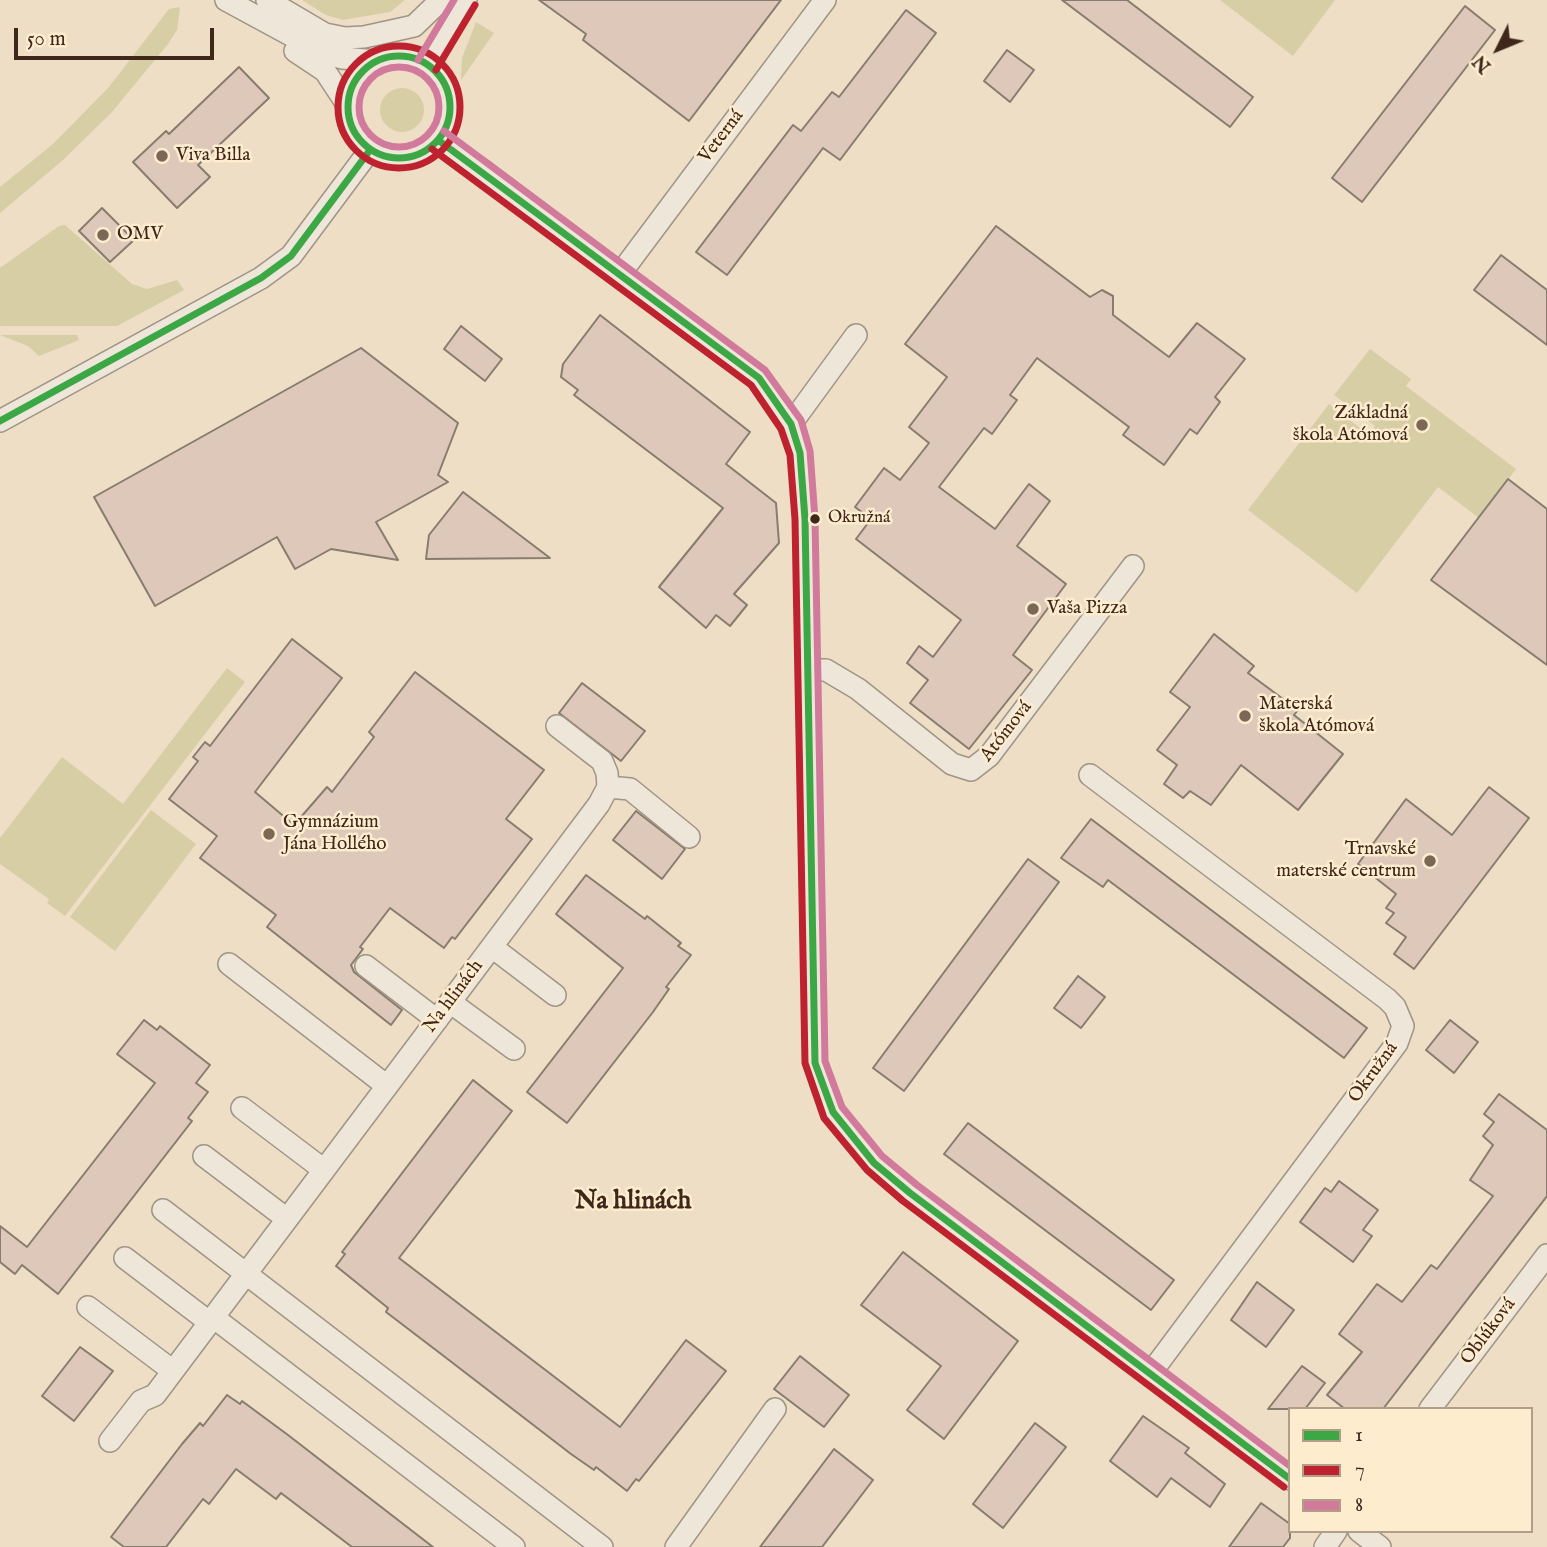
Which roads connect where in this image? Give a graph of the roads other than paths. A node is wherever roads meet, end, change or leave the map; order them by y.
1 (267, 0) edge
2 (441, 0) edge
3 (466, 0) edge
4 (825, 0) edge
5 (233, 5) edge
6 (377, 61) junction
7 (427, 65) junction
8 (348, 106) junction
9 (438, 140) junction
10 (370, 150) junction
11 (620, 274) junction
12 (856, 335) dead end
13 (0, 421) edge
14 (791, 424) junction
15 (1133, 566) dead end
16 (807, 670) junction
17 (557, 726) dead end
18 (1090, 775) dead end
19 (608, 787) junction
20 (689, 837) dead end
21 (492, 947) junction
22 (229, 964) dead end
23 (366, 966) dead end
24 (555, 995) dead end
25 (450, 1002) junction
26 (437, 1020) junction
27 (514, 1049) dead end
28 (387, 1086) junction
29 (242, 1108) dead end
30 (204, 1156) dead end
31 (324, 1170) junction
32 (163, 1210) dead end
33 (287, 1219) junction
34 (1547, 1255) edge
35 (125, 1258) dead end
36 (247, 1272) junction
37 (88, 1307) dead end
38 (211, 1319) junction
39 (173, 1371) junction
40 (1150, 1374) junction
41 (1432, 1407) edge
42 (775, 1409) dead end
43 (110, 1441) dead end
44 (1288, 1478) edge
45 (1362, 1533) edge
46 (514, 1547) edge
47 (602, 1547) edge
48 (676, 1547) edge
49 (1380, 1547) edge

1 - 2 street
3 - 7 street
4 - 11 street, Veterná
5 - 6 street
5 - 8 street
6 - 7 street
6 - 8 street
7 - 9 street
8 - 10 street
9 - 10 street
9 - 11 street
10 - 13 street
11 - 14 street
12 - 14 street
14 - 16 street
15 - 16 street, Atómová
16 - 40 street
17 - 19 street
18 - 40 street, Okružná
19 - 20 street
19 - 21 street, Na hlinách
21 - 24 street
21 - 25 street, Na hlinách
22 - 28 street
23 - 26 street
25 - 26 street, Na hlinách
25 - 27 street
26 - 28 street, Na hlinách
28 - 31 street, Na hlinách
29 - 31 street
30 - 33 street
31 - 33 street, Na hlinách
32 - 36 street
33 - 36 street, Na hlinách
34 - 41 street, Oblúková
35 - 38 street
36 - 38 street, Na hlinách
36 - 47 street
37 - 39 street
38 - 39 street, Na hlinách
38 - 46 street
39 - 43 street, Na hlinách
40 - 44 street
42 - 48 street
45 - 49 street

